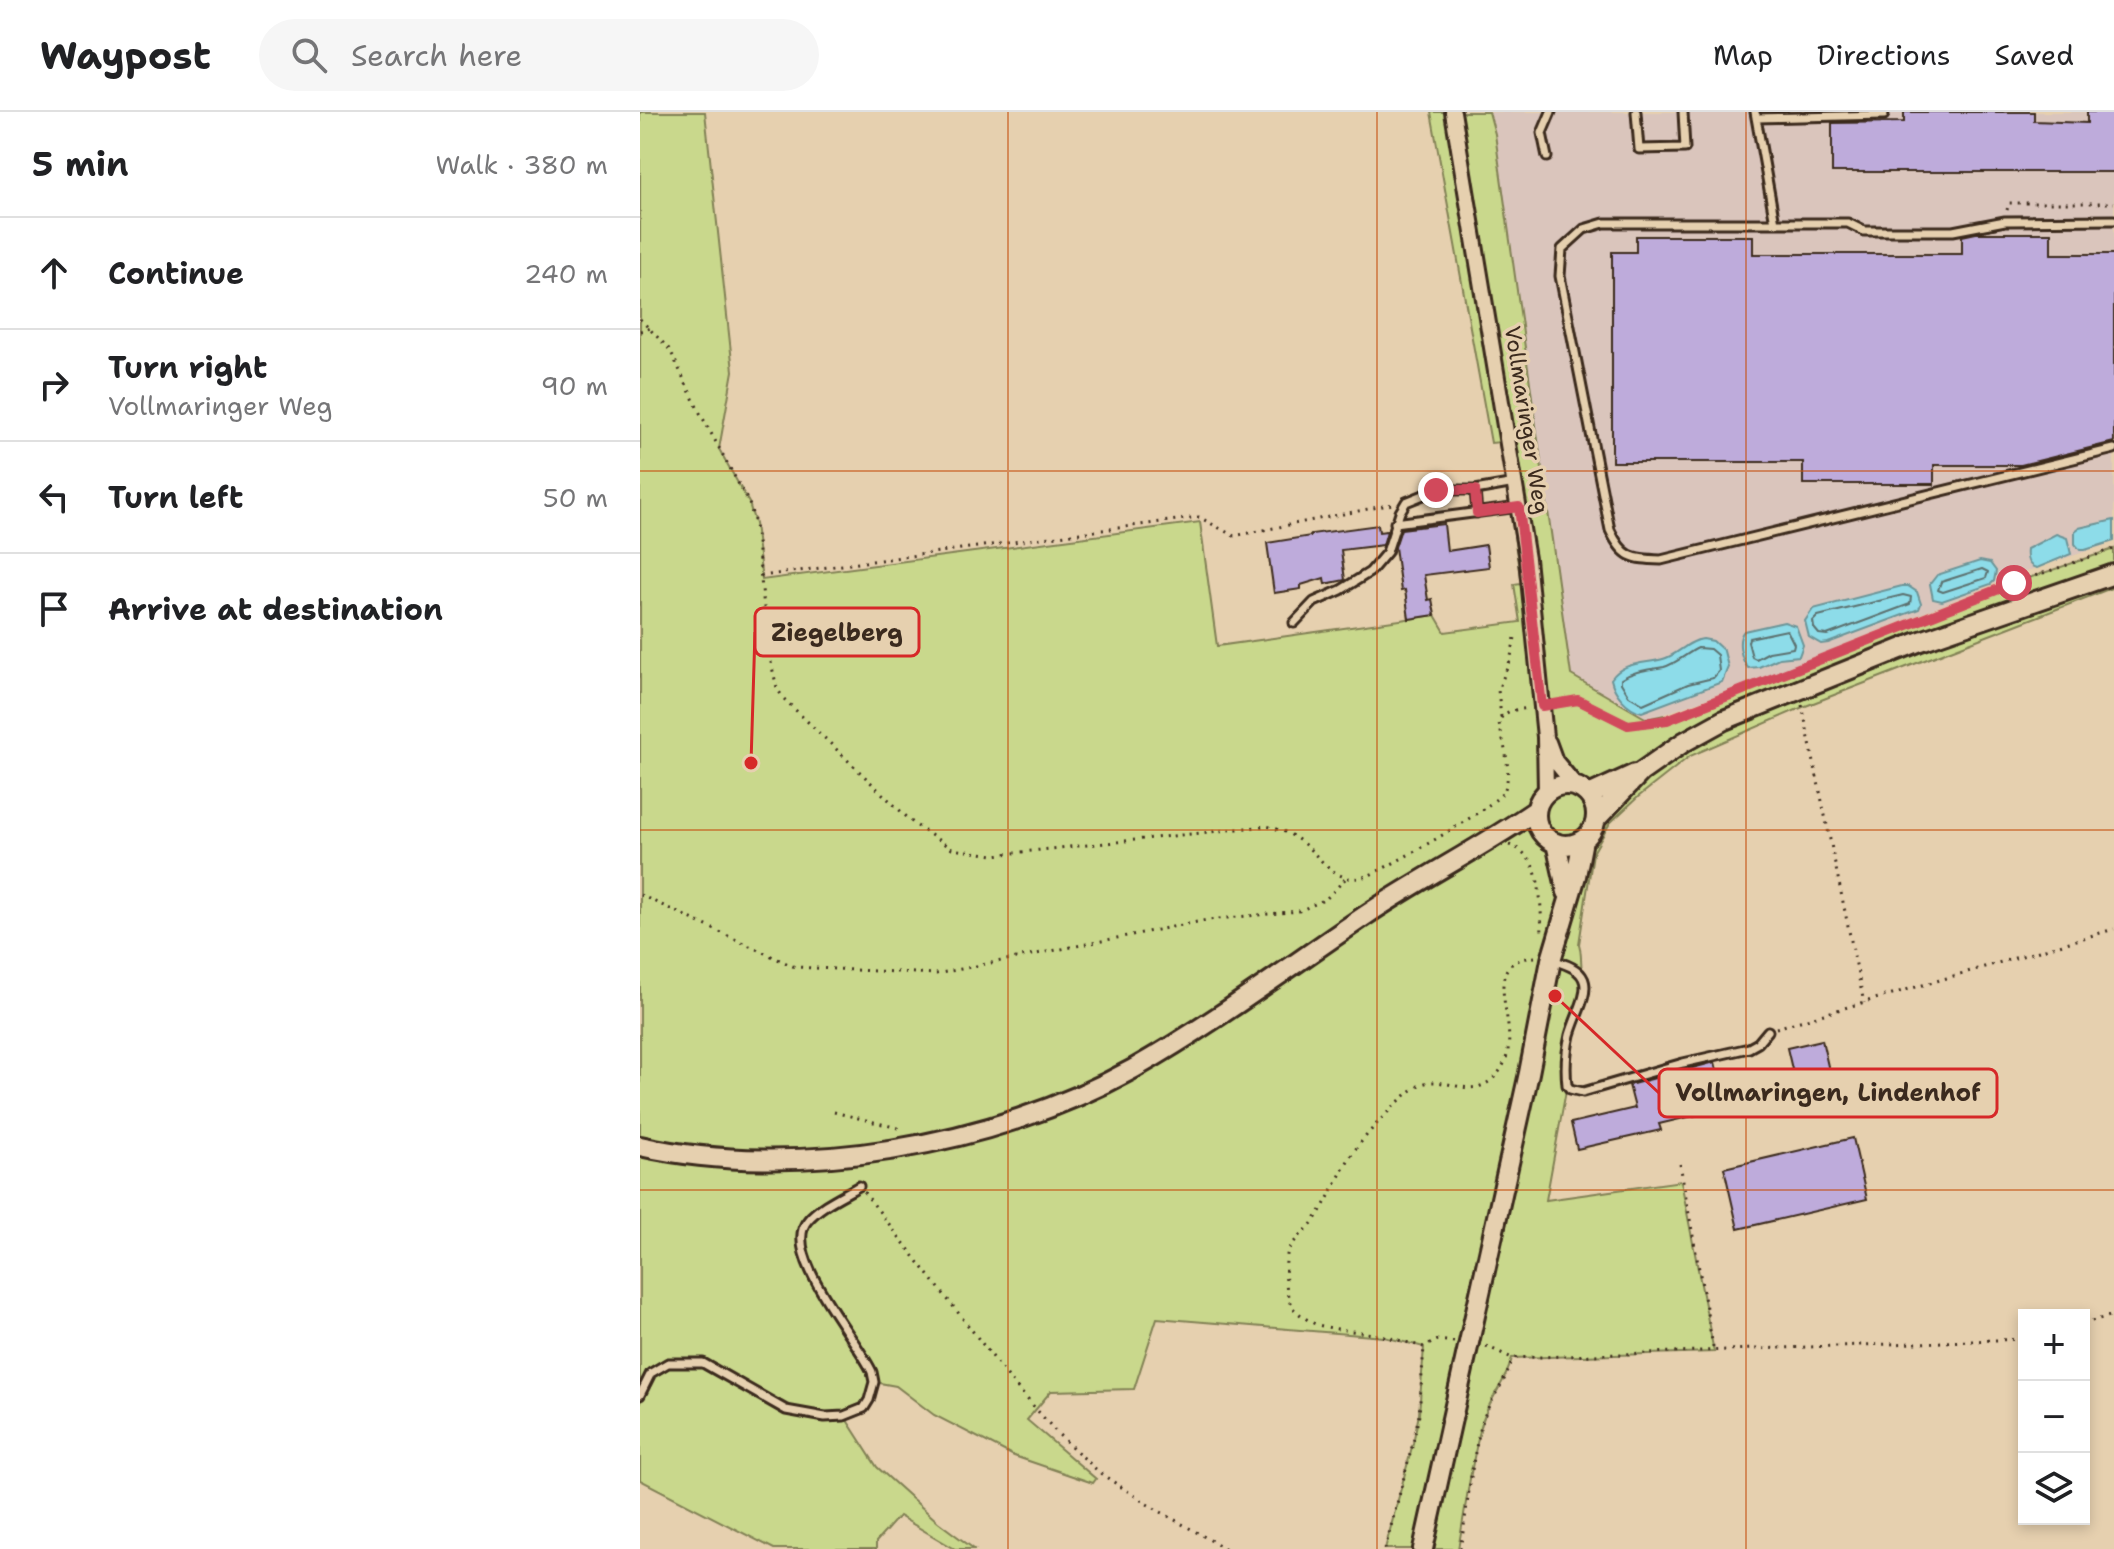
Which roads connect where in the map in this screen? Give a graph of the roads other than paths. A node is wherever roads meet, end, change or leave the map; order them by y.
1 (1453, 112) edge
2 (1551, 112) edge
3 (1636, 112) edge
4 (1683, 112) edge
5 (1755, 115) edge
6 (1884, 115) dead end
7 (1547, 157) dead end
8 (2114, 220) edge
9 (1775, 223) junction
10 (2114, 449) edge
11 (1515, 483) junction
12 (1475, 490) junction
13 (1519, 507) junction
14 (1477, 513) junction
15 (1395, 523) junction
16 (2114, 574) edge
17 (1294, 623) dead end
18 (1545, 737) junction
19 (1641, 772) junction
20 (1582, 790) junction
21 (1546, 791) junction
22 (1536, 810) junction
23 (1597, 818) junction
24 (1541, 831) junction
25 (1491, 840) junction
26 (1583, 840) junction
27 (1556, 843) junction
28 (1568, 899) junction
29 (1551, 960) junction
30 (1768, 1031) road end
31 (640, 1146) edge
32 (859, 1186) road end
33 (640, 1395) edge
34 (1423, 1549) edge

1 - 11 street, Vollmaringer Weg
2 - 7 lane
3 - 4 lane
5 - 6 lane
5 - 9 lane
8 - 9 lane
9 - 10 lane
11 - 12 lane
11 - 13 street, Vollmaringer Weg
12 - 14 lane
12 - 15 lane
13 - 14 lane
13 - 18 street, Vollmaringer Weg
14 - 15 lane
15 - 17 lane
16 - 19 street
18 - 20 street, Vollmaringer Weg
18 - 21 street, Vollmaringer Weg
19 - 20 street
19 - 23 street
20 - 21 street
20 - 23 street
21 - 22 street
22 - 24 street
22 - 25 street
23 - 26 street
24 - 25 street
24 - 27 street
25 - 31 street
26 - 27 street
26 - 28 street
27 - 28 street
28 - 29 street
29 - 30 lane
29 - 34 street
32 - 33 lane

